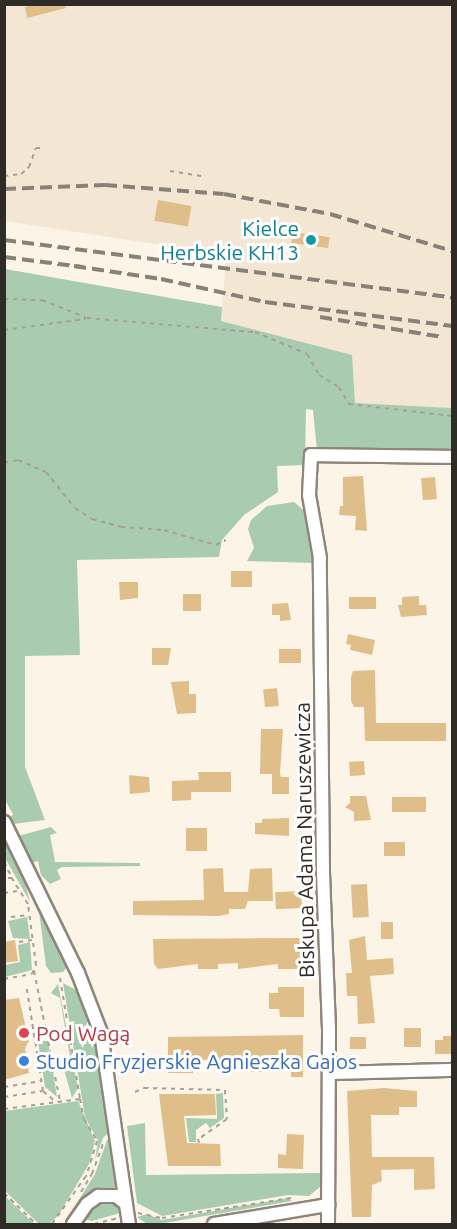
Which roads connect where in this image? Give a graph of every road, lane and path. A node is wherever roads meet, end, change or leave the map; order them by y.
1 (42, 148) dead end
2 (170, 171) dead end
3 (4, 176) edge
4 (203, 176) dead end
5 (4, 299) edge
6 (87, 318) junction
7 (4, 330) edge
8 (453, 416) edge
9 (453, 457) edge
10 (4, 463) edge
11 (226, 540) dead end
12 (4, 822) edge
13 (4, 862) edge
14 (4, 878) edge
15 (12, 878) junction
16 (18, 891) junction
17 (4, 893) edge
18 (29, 915) junction
19 (11, 917) dead end
20 (32, 940) junction
21 (19, 942) dead end
22 (34, 971) junction
23 (60, 978) dead end
24 (4, 979) edge
25 (26, 984) dead end
26 (47, 1028) junction
27 (34, 1030) junction
28 (453, 1070) edge
29 (329, 1073) junction
30 (42, 1081) junction
31 (4, 1087) edge
32 (196, 1089) junction
33 (44, 1091) junction
34 (135, 1092) dead end
35 (197, 1094) dead end
36 (4, 1097) edge
37 (80, 1099) junction
38 (58, 1102) junction
39 (4, 1109) edge
40 (117, 1134) junction
41 (199, 1143) dead end
42 (4, 1193) edge
43 (293, 1199) dead end
44 (125, 1203) junction
45 (328, 1205) junction
46 (128, 1219) edge
47 (70, 1220) edge
48 (44, 1224) edge
49 (52, 1224) edge
50 (94, 1224) edge
51 (214, 1224) edge
52 (328, 1224) edge

1 - 3 path
2 - 4 path
5 - 6 path
6 - 7 path
6 - 8 path
9 - 29 street, Biskupa Adama Naruszewicza
10 - 11 path
12 - 40 street
13 - 15 path
14 - 15 path
15 - 16 path
16 - 17 path
16 - 18 path
18 - 19 path
18 - 20 path
20 - 21 path
20 - 22 path
22 - 24 path
22 - 26 path
23 - 37 path
25 - 27 path
26 - 27 path
26 - 38 path
27 - 30 path
28 - 29 street
29 - 45 street, Biskupa Adama Naruszewicza
30 - 31 path
30 - 33 path
32 - 34 path
32 - 35 path
32 - 41 path
33 - 36 path
33 - 38 path
37 - 38 path
37 - 49 path
38 - 39 path
40 - 44 street
40 - 47 path
42 - 48 path
43 - 46 path
44 - 46 street
44 - 47 street
45 - 51 street
45 - 52 street, Biskupa Adama Naruszewicza
46 - 50 path

